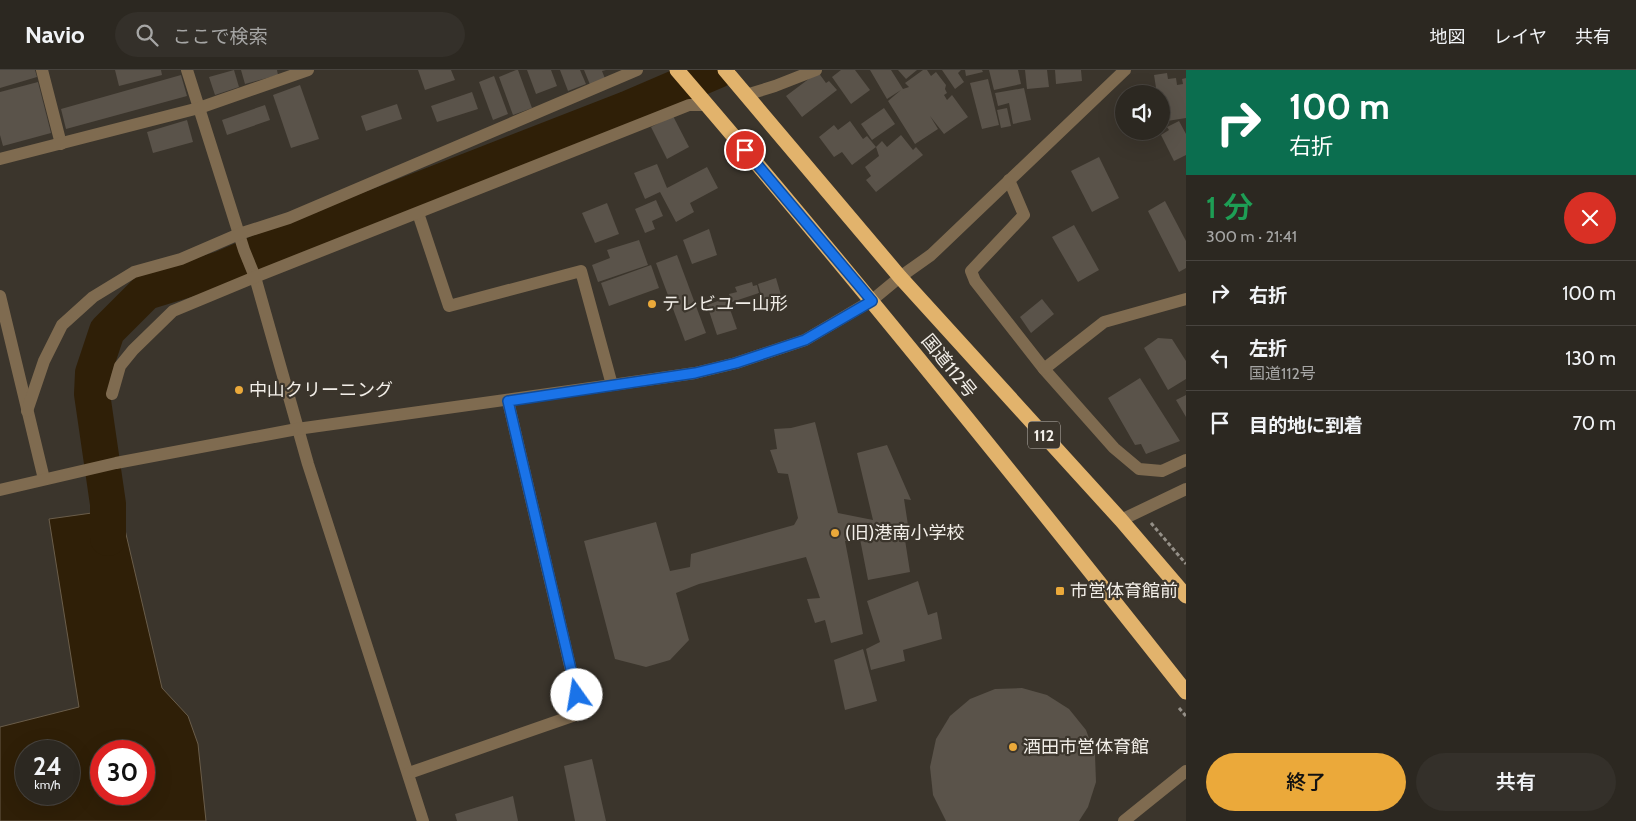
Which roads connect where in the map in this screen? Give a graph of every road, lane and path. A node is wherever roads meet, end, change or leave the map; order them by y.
1 (42, 70) edge
2 (187, 70) edge
3 (308, 70) edge
4 (637, 70) edge
5 (677, 70) edge
6 (725, 70) edge
7 (816, 70) edge
8 (1126, 70) edge
9 (741, 89) junction
10 (707, 105) junction
11 (199, 108) junction
12 (61, 144) junction
13 (0, 159) edge
14 (1009, 180) junction
15 (418, 213) junction
16 (239, 234) junction
17 (255, 277) junction
18 (900, 277) junction
19 (0, 296) edge
20 (1186, 299) edge
21 (872, 301) junction
22 (1044, 369) junction
23 (612, 385) junction
24 (112, 394) dead end
25 (508, 401) junction
26 (28, 411) junction
27 (297, 429) junction
28 (1186, 460) edge
29 (44, 480) junction
30 (1186, 488) edge
31 (0, 490) edge
32 (1121, 520) junction
33 (1152, 523) dead end
34 (1186, 564) edge
35 (1186, 596) edge
36 (1186, 692) edge
37 (1186, 771) edge
38 (409, 773) junction
39 (423, 821) edge
40 (1124, 821) edge

1 - 12 street
2 - 11 street
3 - 11 street
4 - 16 street
5 - 10 highway, 国道112号
6 - 9 highway, 国道112号 / 112
7 - 9 street
8 - 14 street
9 - 18 highway, 国道112号 / 112
10 - 15 street
10 - 21 highway, 国道112号
11 - 12 street
11 - 16 street
12 - 13 street
14 - 18 street
14 - 22 street
15 - 17 street
15 - 23 street
16 - 17 street
16 - 26 street
17 - 24 street
17 - 27 street
18 - 21 street
18 - 32 highway, 国道112号 / 112
19 - 26 street
20 - 22 street
21 - 23 street
21 - 36 highway, 国道112号
22 - 28 street
23 - 25 street
25 - 27 street
25 - 38 street
26 - 29 street
27 - 29 street
27 - 38 street
29 - 31 street
30 - 32 street
32 - 35 highway, 国道112号 / 112
33 - 34 path
37 - 40 street
38 - 39 street

